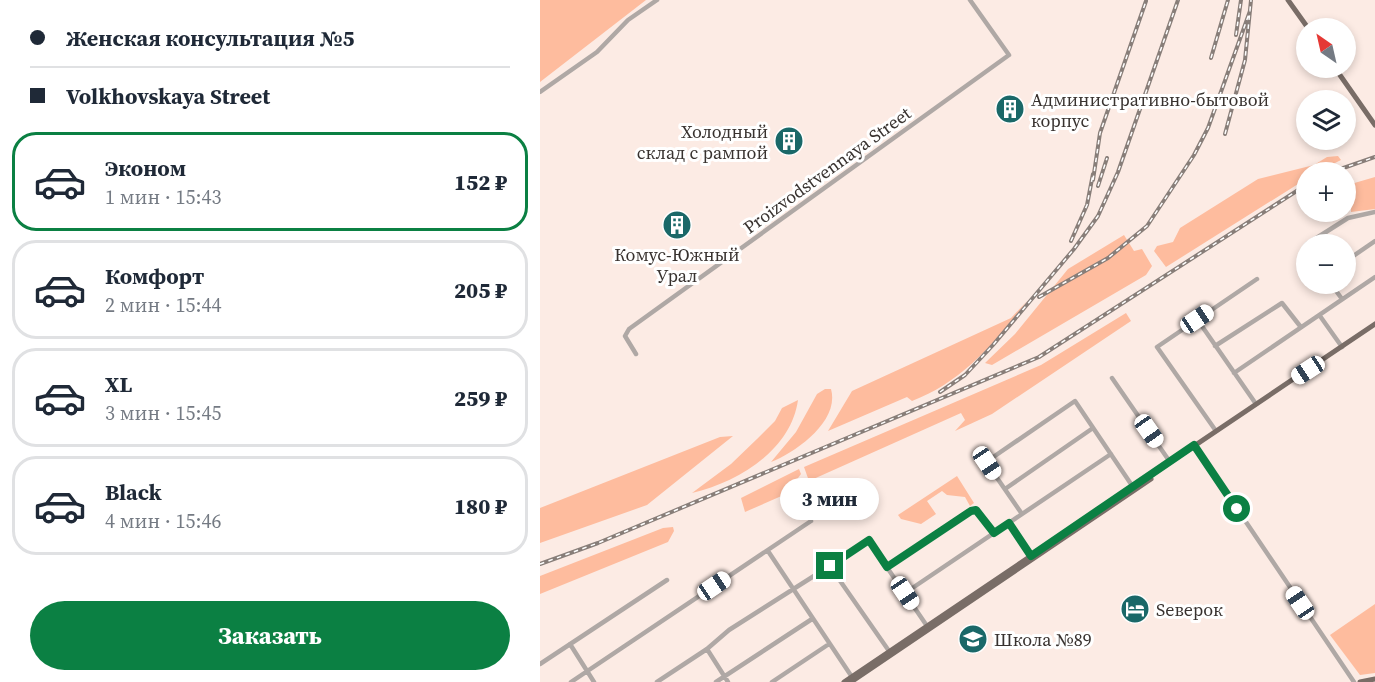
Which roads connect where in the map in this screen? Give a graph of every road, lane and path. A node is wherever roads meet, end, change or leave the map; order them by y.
1 (657, 0) edge
2 (970, 0) edge
3 (1288, 0) edge
4 (1301, 18) edge
5 (1342, 78) edge
6 (540, 92) edge
7 (1375, 125) edge
8 (1375, 212) edge
9 (1323, 234) edge
10 (1375, 241) edge
11 (1356, 254) edge
12 (1375, 277) edge
13 (1257, 279) dead end
14 (1338, 294) edge
15 (1342, 299) junction
16 (1320, 316) junction
17 (1197, 319) junction
18 (1300, 326) junction
19 (1375, 326) edge
20 (1215, 346) junction
21 (1343, 348) junction
22 (636, 354) dead end
23 (1234, 373) junction
24 (1112, 378) dead end
25 (1257, 405) junction
26 (1093, 428) junction
27 (1216, 431) junction
28 (1195, 447) junction
29 (1111, 454) junction
30 (1170, 462) junction
31 (1134, 488) junction
32 (1005, 489) junction
33 (1022, 514) junction
34 (811, 521) dead end
35 (1009, 523) junction
36 (994, 533) junction
37 (768, 551) junction
38 (1032, 557) junction
39 (887, 567) junction
40 (836, 575) dead end
41 (667, 580) dead end
42 (792, 590) junction
43 (905, 593) junction
44 (812, 619) junction
45 (928, 628) junction
46 (570, 644) junction
47 (829, 644) junction
48 (707, 649) junction
49 (890, 653) junction
50 (540, 664) edge
51 (587, 672) junction
52 (725, 676) junction
53 (1375, 679) edge
54 (852, 680) edge
55 (571, 682) edge
56 (594, 682) edge
57 (657, 682) edge
58 (716, 682) edge
59 (729, 682) edge
60 (772, 682) edge
61 (844, 682) edge
62 (1354, 682) edge
63 (1360, 682) edge

1 - 6 street
2 - 22 street, Proizvodstvennaya Street
3 - 4 main road
5 - 7 main road
8 - 9 street
10 - 11 street
12 - 15 street
13 - 17 street
14 - 15 street
15 - 16 street
16 - 18 street
16 - 21 street
17 - 20 street
17 - 27 street
18 - 20 street
18 - 23 street
19 - 21 main road
20 - 23 street
21 - 25 main road
23 - 25 street
24 - 30 street
25 - 27 main road
25 - 28 main road
26 - 29 street
26 - 32 street
26 - 32 street
27 - 28 main road
28 - 30 main road
28 - 31 main road
28 - 62 street
29 - 31 street
29 - 33 street
30 - 31 main road
31 - 38 main road
32 - 33 street
33 - 35 street
34 - 37 street
35 - 36 street
35 - 38 street
36 - 39 street
36 - 43 street
37 - 42 street
37 - 51 street
38 - 45 main road
39 - 42 street
39 - 43 street
40 - 49 street
41 - 46 street
42 - 44 street
42 - 48 street
43 - 45 street
44 - 47 street
44 - 52 street
45 - 49 main road
46 - 50 street
46 - 51 street
47 - 54 street
47 - 60 street
48 - 52 street
48 - 57 street
49 - 54 main road
51 - 55 street
51 - 56 street
52 - 58 street
52 - 59 street
53 - 63 main road
54 - 61 main road

